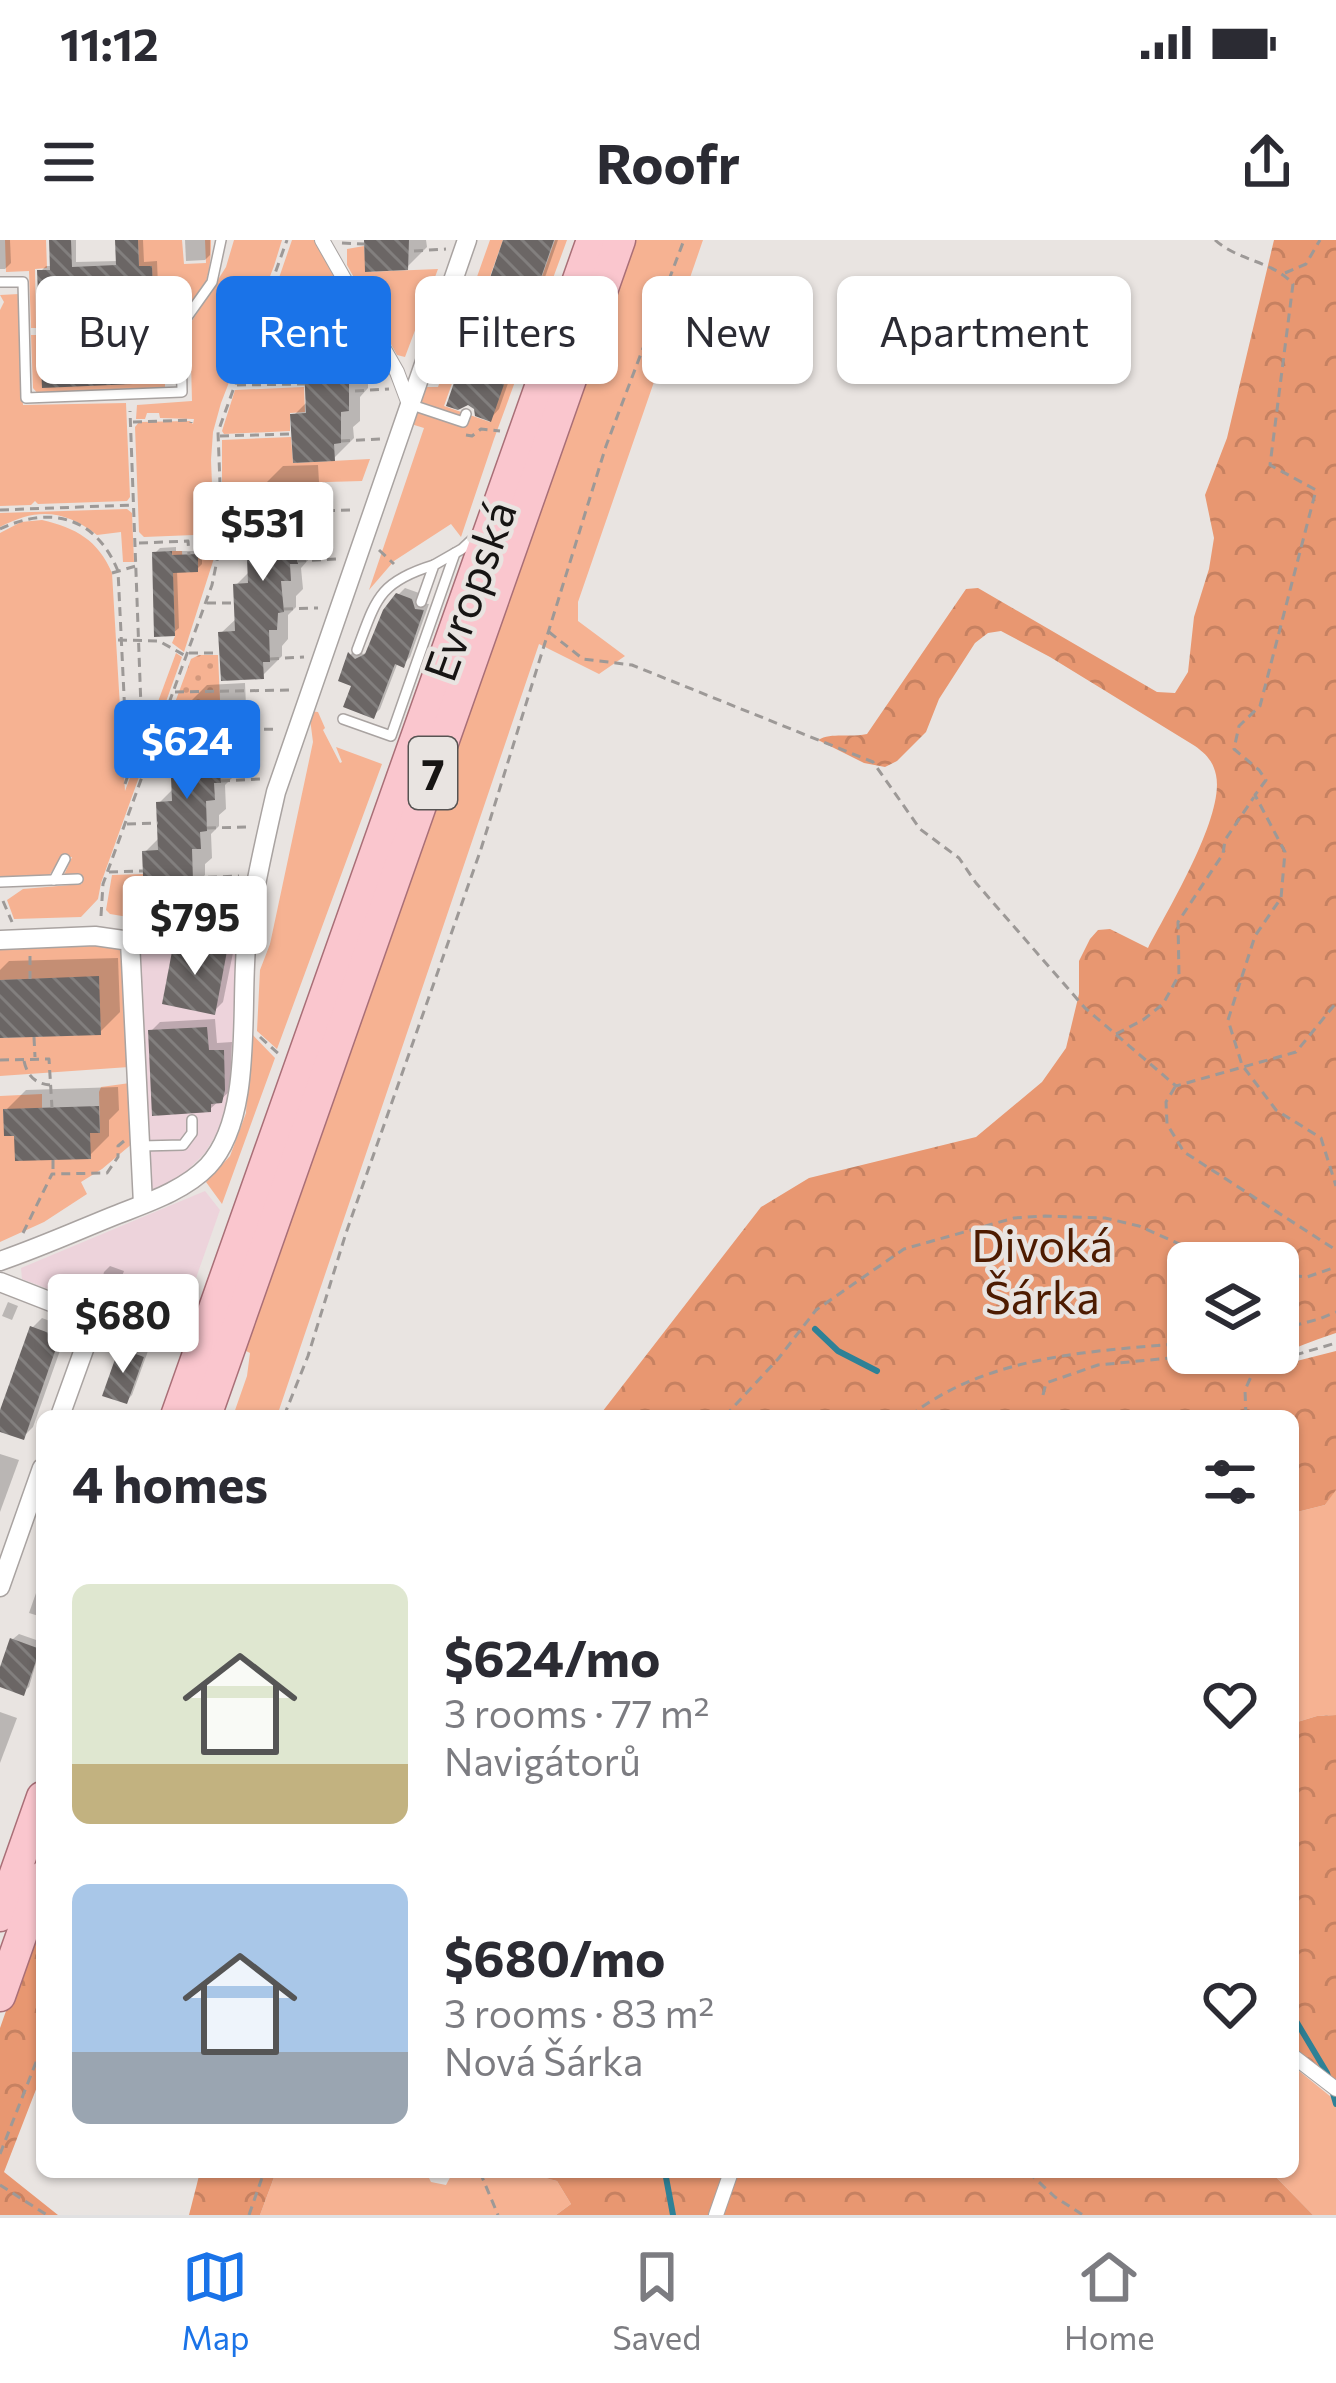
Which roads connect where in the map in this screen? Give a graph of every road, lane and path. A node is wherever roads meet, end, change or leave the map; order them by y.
1 (221, 240) edge
2 (286, 240) edge
3 (322, 240) edge
4 (592, 240) edge
5 (620, 240) edge
6 (684, 240) edge
7 (1216, 240) edge
8 (1320, 240) edge
9 (340, 243) edge
10 (364, 244) dead end
11 (457, 244) edge
12 (414, 251) dead end
13 (1284, 273) junction
14 (274, 276) edge
15 (342, 276) edge
16 (0, 282) edge
17 (391, 361) edge
18 (305, 384) dead end
19 (235, 385) joint
20 (355, 391) dead end
21 (404, 396) junction
22 (129, 405) dead end
23 (466, 413) dead end
24 (131, 422) junction
25 (191, 422) dead end
26 (291, 434) dead end
27 (218, 436) junction
28 (381, 439) dead end
29 (341, 441) dead end
30 (220, 504) junction
31 (134, 505) junction
32 (261, 505) dead end
33 (0, 510) edge
34 (311, 511) dead end
35 (494, 518) junction
36 (361, 519) junction
37 (0, 529) edge
38 (137, 543) junction
39 (455, 553) junction
40 (247, 554) dead end
41 (189, 555) dead end
42 (218, 555) junction
43 (339, 559) dead end
44 (298, 561) dead end
45 (137, 566) junction
46 (434, 566) junction
47 (416, 571) junction
48 (115, 572) junction
49 (233, 602) dead end
50 (422, 602) dead end
51 (205, 603) junction
52 (321, 608) dead end
53 (284, 609) dead end
54 (548, 631) junction
55 (120, 640) junction
56 (139, 640) junction
57 (357, 650) dead end
58 (220, 653) dead end
59 (186, 654) junction
60 (304, 657) dead end
61 (270, 659) dead end
62 (404, 668) dead end
63 (411, 680) junction
64 (292, 690) dead end
65 (173, 692) junction
66 (141, 707) junction
67 (123, 709) junction
68 (426, 709) junction
69 (343, 719) dead end
70 (161, 725) junction
71 (185, 725) dead end
72 (279, 729) dead end
73 (234, 730) dead end
74 (127, 757) dead end
75 (143, 774) junction
76 (171, 774) dead end
77 (264, 779) dead end
78 (220, 781) dead end
79 (125, 784) dead end
80 (1255, 795) junction
81 (158, 823) dead end
82 (125, 824) junction
83 (252, 827) dead end
84 (207, 829) dead end
85 (65, 859) dead end
86 (143, 871) dead end
87 (107, 872) junction
88 (243, 876) dead end
89 (193, 878) dead end
90 (78, 879) dead end
91 (54, 880) junction
92 (0, 882) edge
93 (3, 901) dead end
94 (101, 918) dead end
95 (6, 932) edge
96 (29, 938) junction
97 (30, 979) dead end
98 (1336, 1003) edge
99 (1116, 1034) junction
100 (34, 1037) dead end
101 (24, 1059) junction
102 (35, 1059) junction
103 (0, 1060) edge
104 (1242, 1065) junction
105 (50, 1085) junction
106 (1176, 1085) junction
107 (52, 1108) dead end
108 (192, 1120) dead end
109 (140, 1138) junction
110 (53, 1160) dead end
111 (53, 1174) junction
112 (1336, 1186) edge
113 (143, 1204) junction
114 (20, 1239) dead end
115 (1175, 1242) edge
116 (1336, 1250) edge
117 (0, 1261) edge
118 (1336, 1267) edge
119 (1299, 1276) edge
120 (0, 1282) edge
121 (1336, 1312) edge
122 (95, 1319) junction
123 (1299, 1324) edge
124 (173, 1343) dead end
125 (1336, 1343) edge
126 (1167, 1347) edge
127 (1299, 1354) edge
128 (1167, 1358) edge
129 (1250, 1374) edge
130 (1042, 1395) dead end
131 (62, 1410) edge
132 (178, 1410) edge
133 (208, 1410) edge
134 (286, 1410) edge
135 (730, 1410) edge
136 (918, 1410) edge
137 (1246, 1410) edge
138 (36, 1485) edge
139 (0, 1587) edge
140 (36, 1814) edge
141 (36, 1894) edge
142 (0, 1916) edge
143 (0, 1996) edge
144 (1299, 2061) edge
145 (36, 2062) edge
146 (1336, 2089) edge
147 (0, 2154) edge
148 (262, 2178) edge
149 (483, 2178) edge
150 (729, 2178) edge
151 (1034, 2178) edge
152 (0, 2185) edge
153 (47, 2215) edge
154 (249, 2215) edge
155 (498, 2215) edge
156 (716, 2215) edge
157 (1083, 2215) edge

1 - 16 lane
2 - 14 path
3 - 15 street
4 - 35 main road, Evropská / 7
5 - 133 main road, Evropská / 7
6 - 54 path
7 - 13 path
8 - 13 path
9 - 10 path
11 - 12 path
11 - 21 street
13 - 80 path
17 - 21 street
18 - 19 path
19 - 27 path
20 - 21 path
21 - 23 lane
21 - 36 street
22 - 24 path
24 - 25 path
24 - 31 path
26 - 27 path
27 - 30 path
28 - 29 path
30 - 32 path
30 - 42 path
31 - 33 path
31 - 38 path
34 - 36 path
35 - 39 lane
35 - 68 main road, Evropská / 7
36 - 47 path
36 - 113 street
37 - 48 path
38 - 41 path
38 - 45 path
39 - 46 lane
39 - 63 lane
40 - 42 path
42 - 51 path
43 - 44 path
45 - 48 path
45 - 56 path
46 - 47 lane
46 - 50 lane
47 - 57 lane
48 - 55 path
49 - 51 path
51 - 59 path
52 - 53 path
54 - 99 path
54 - 134 path
55 - 56 path
55 - 67 path
56 - 59 path
56 - 66 path
58 - 59 path
59 - 65 path
60 - 61 path
62 - 63 lane
63 - 68 lane
63 - 69 lane
64 - 65 path
65 - 70 path
66 - 67 path
66 - 79 path
67 - 74 path
68 - 132 main road, Evropská / 7
70 - 71 path
70 - 75 path
72 - 73 path
75 - 76 path
75 - 82 path
77 - 78 path
80 - 99 path
80 - 104 path
81 - 82 path
82 - 87 path
83 - 84 path
85 - 91 lane
86 - 87 path
87 - 94 path
88 - 89 path
90 - 91 lane
91 - 92 lane
93 - 95 path
95 - 96 street
96 - 97 path
96 - 109 street
98 - 104 path
99 - 106 path
100 - 102 path
101 - 102 path
101 - 103 path
101 - 105 path
102 - 105 path
104 - 106 path
104 - 112 path
105 - 107 path
106 - 116 path
108 - 109 lane
109 - 111 path
109 - 113 street
110 - 111 path
111 - 114 path
113 - 117 street
115 - 135 path
118 - 119 path
120 - 122 street
121 - 123 path
122 - 124 path
122 - 131 street
125 - 127 path
126 - 136 path
128 - 130 path
129 - 137 path
138 - 139 street
140 - 142 main road
141 - 143 main road
144 - 146 street
145 - 147 path
148 - 154 path
149 - 155 path
150 - 156 street
151 - 157 path
152 - 153 path

